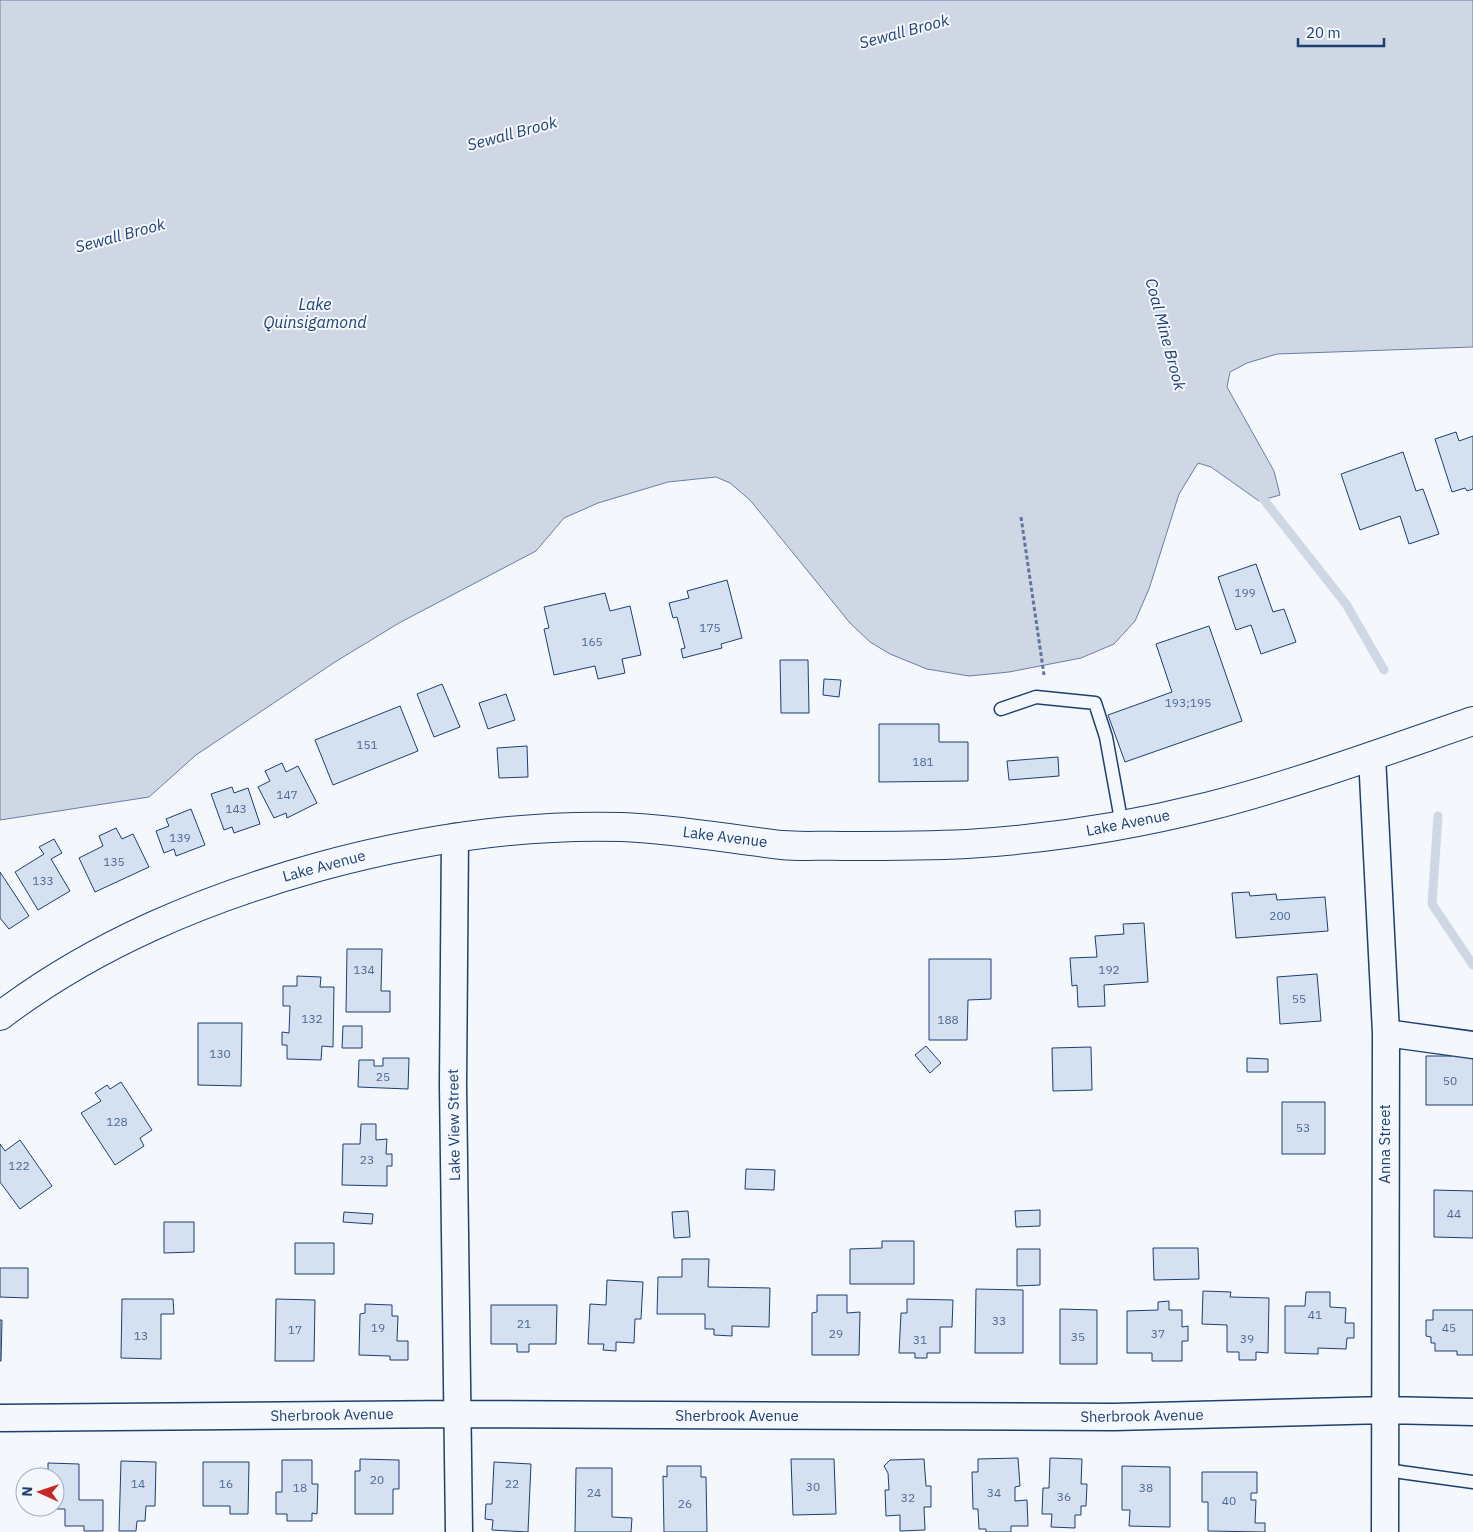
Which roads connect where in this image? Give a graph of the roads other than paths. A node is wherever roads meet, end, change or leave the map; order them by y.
1 (1001, 709) dead end
2 (1473, 721) edge
3 (1372, 756) junction
4 (1122, 825) junction
5 (455, 837) junction
6 (0, 1016) edge
7 (1386, 1033) junction
8 (1473, 1045) edge
9 (1385, 1410) junction
10 (1473, 1412) edge
11 (458, 1414) junction
12 (0, 1418) edge
13 (1386, 1470) junction
14 (1473, 1482) edge
15 (459, 1532) edge
16 (1385, 1532) edge

1 - 4 lane
2 - 3 main road, Lake Avenue
3 - 4 main road, Lake Avenue
3 - 7 street, Anna Street
4 - 5 main road, Lake Avenue
5 - 6 main road, Lake Avenue
5 - 11 street, Lake View Street
7 - 8 street
7 - 9 street, Anna Street
9 - 10 street, Sherbrook Avenue
9 - 11 street, Sherbrook Avenue
9 - 13 street, Anna Street
11 - 12 street, Sherbrook Avenue
11 - 15 street, Lake View Street
13 - 14 lane
13 - 16 street, Anna Street

